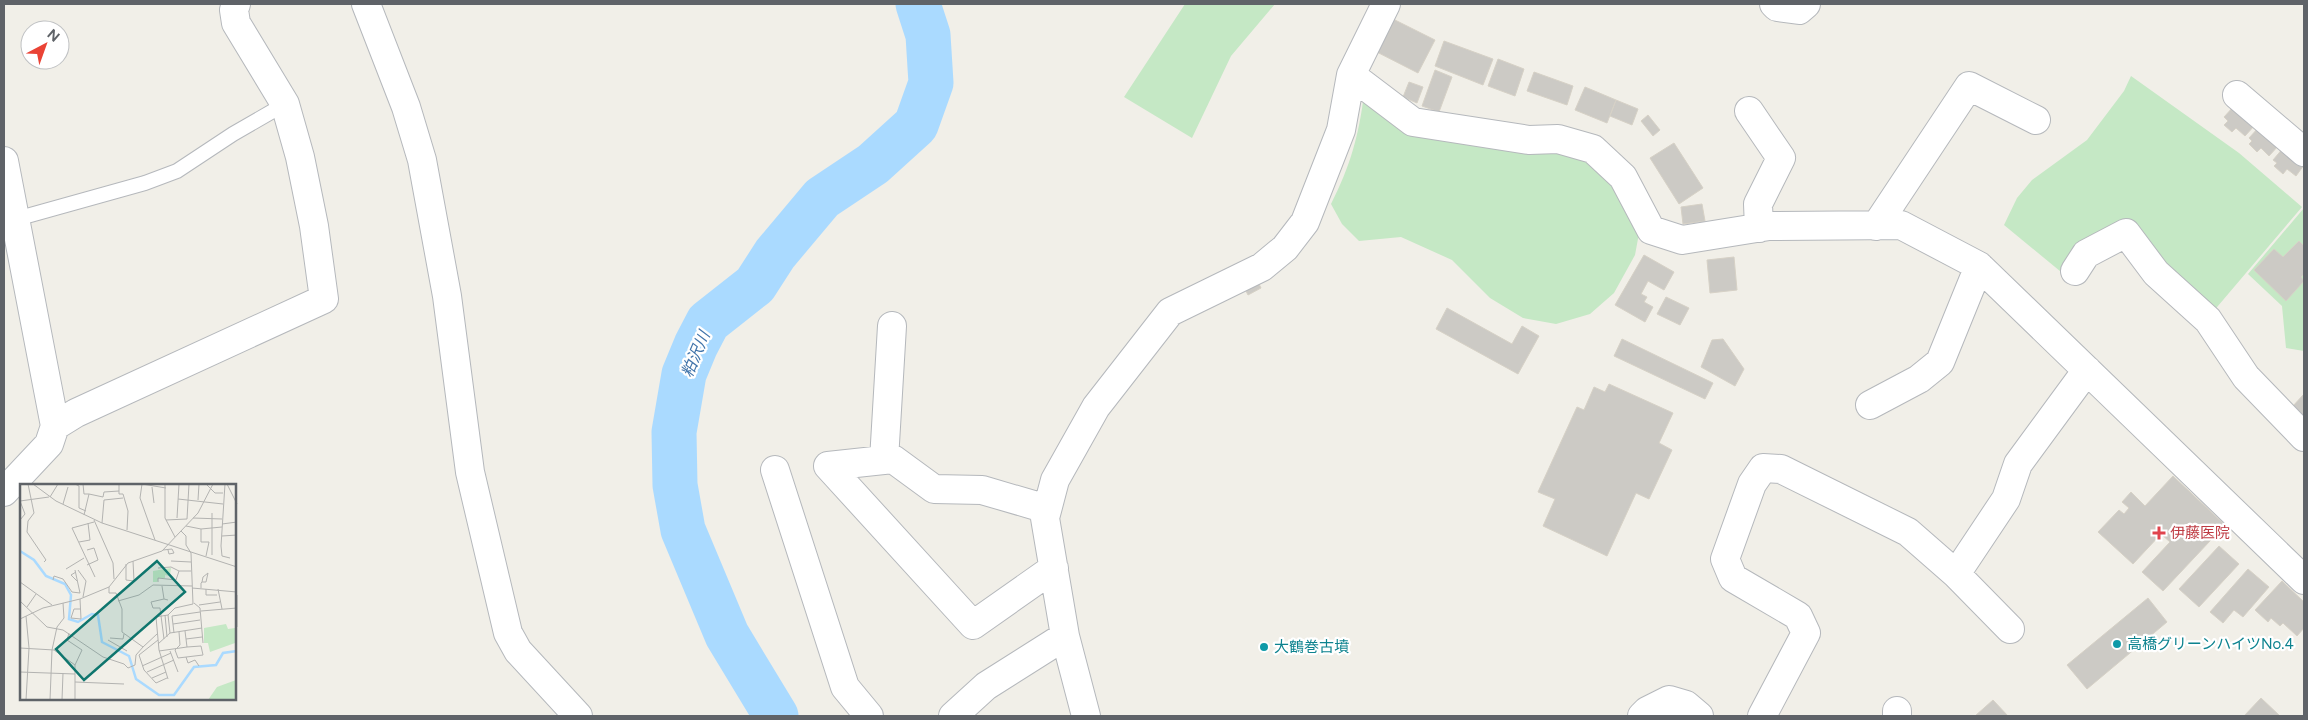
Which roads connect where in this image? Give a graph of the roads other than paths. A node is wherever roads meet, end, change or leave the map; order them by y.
1 (236, 4) edge
2 (366, 4) edge
3 (1386, 4) edge
4 (1774, 4) edge
5 (1806, 4) edge
6 (1352, 75) junction
7 (2237, 95) dead end
8 (285, 104) junction
9 (1749, 111) dead end
10 (2036, 120) dead end
11 (2304, 152) edge
12 (4, 161) edge
13 (16, 219) junction
14 (1876, 226) junction
15 (1759, 228) junction
16 (1979, 266) junction
17 (2075, 271) dead end
18 (892, 326) dead end
19 (2087, 370) junction
20 (1870, 405) dead end
21 (55, 426) junction
22 (2304, 437) edge
23 (884, 460) junction
24 (775, 470) dead end
25 (4, 492) edge
26 (1047, 509) junction
27 (1054, 568) junction
28 (1956, 574) junction
29 (2304, 580) edge
30 (2010, 629) dead end
31 (1065, 636) junction
32 (578, 716) edge
33 (869, 716) edge
34 (953, 716) edge
35 (1086, 716) edge
36 (1642, 716) edge
37 (1699, 716) edge
38 (1762, 716) edge

1 - 8 street
2 - 32 street
3 - 6 street
4 - 5 street
6 - 15 street
6 - 26 street
7 - 11 street
8 - 13 lane
8 - 21 street
9 - 15 street
10 - 14 street
12 - 13 street
13 - 21 street
14 - 15 street
14 - 16 street
16 - 19 street
16 - 20 street
17 - 22 street
18 - 23 street
19 - 28 street
19 - 29 street
21 - 25 street
23 - 26 street
23 - 27 street
24 - 33 street
26 - 27 street
27 - 31 street
28 - 30 street
28 - 38 street
31 - 34 street
31 - 35 street
36 - 37 street

